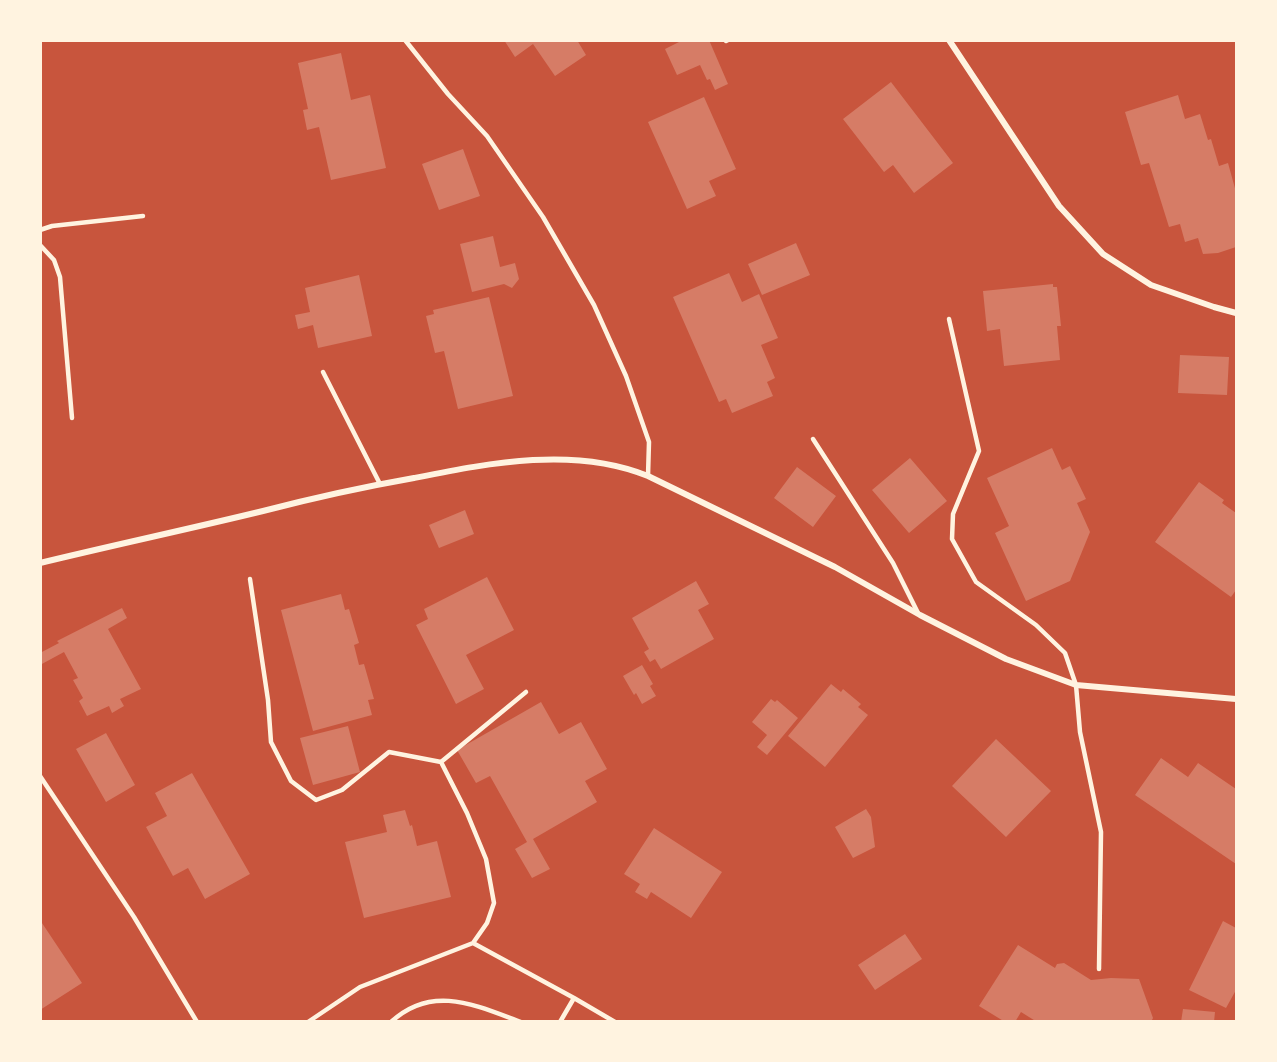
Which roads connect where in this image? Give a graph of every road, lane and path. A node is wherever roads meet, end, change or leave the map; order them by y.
1 (405, 40) edge
2 (949, 40) edge
3 (143, 216) dead end
4 (40, 230) edge
5 (40, 245) edge
6 (1236, 313) edge
7 (949, 320) dead end
8 (323, 372) dead end
9 (72, 418) dead end
10 (813, 439) dead end
11 (648, 476) junction
12 (380, 484) junction
13 (40, 563) edge
14 (250, 579) dead end
15 (920, 615) junction
16 (1076, 685) junction
17 (525, 692) dead end
18 (1236, 699) edge
19 (441, 762) junction
20 (40, 776) edge
21 (473, 943) junction
22 (1099, 969) dead end
23 (574, 998) junction
24 (197, 1022) edge
25 (308, 1022) edge
26 (391, 1022) edge
27 (520, 1022) edge
28 (560, 1022) edge
29 (615, 1022) edge

1 - 11 lane
2 - 6 street
3 - 4 lane
5 - 9 lane
7 - 16 lane
8 - 12 lane
10 - 15 lane
11 - 12 street
11 - 15 street
12 - 13 street
14 - 19 lane
15 - 16 street
16 - 18 street
16 - 22 lane
17 - 19 lane
19 - 21 lane
20 - 24 lane
21 - 23 lane
21 - 25 lane
23 - 28 lane
23 - 29 lane
26 - 27 lane

